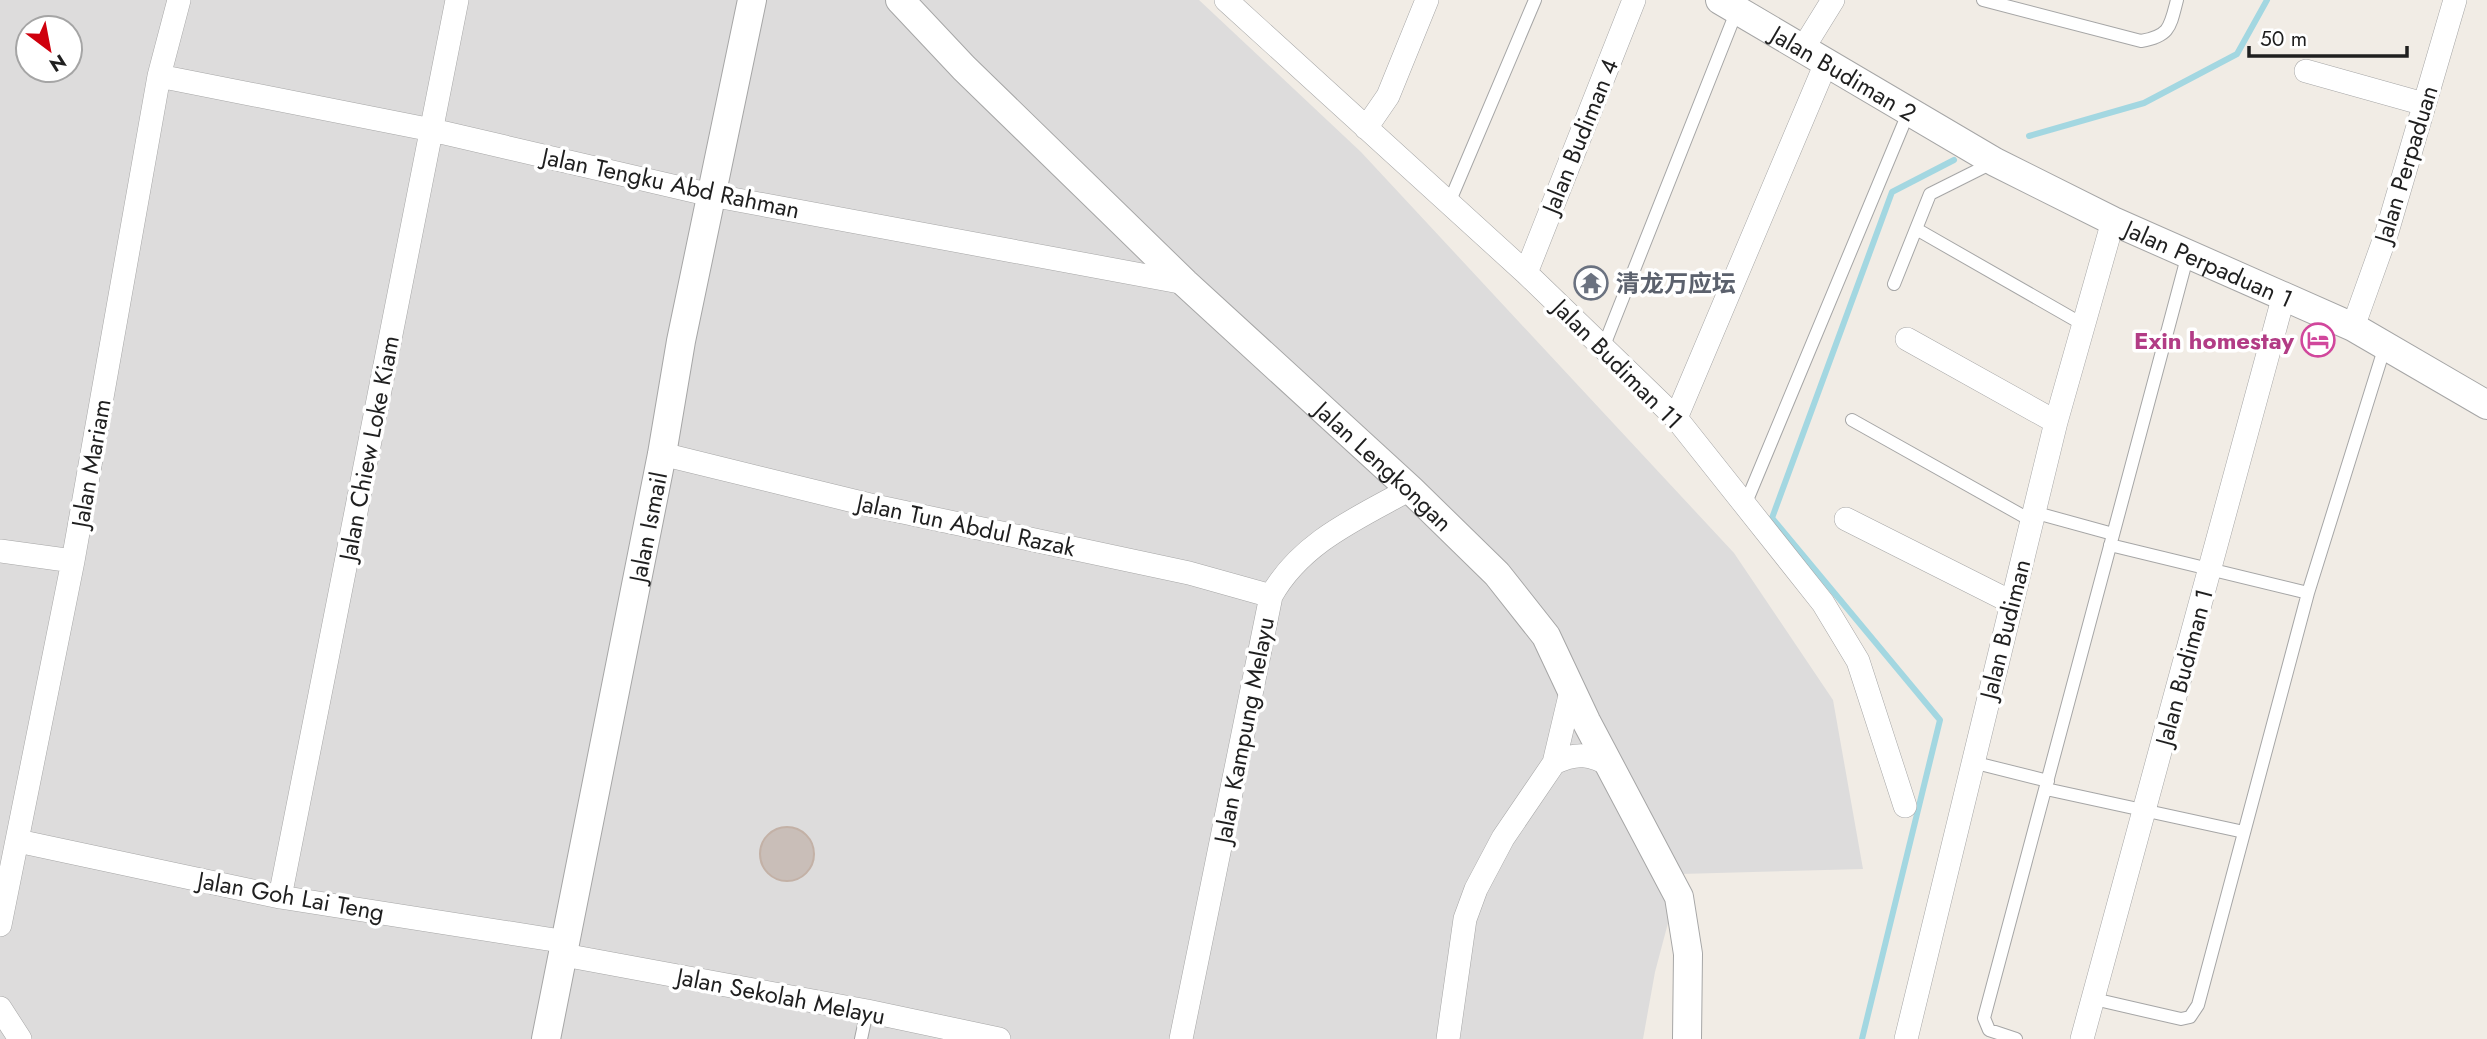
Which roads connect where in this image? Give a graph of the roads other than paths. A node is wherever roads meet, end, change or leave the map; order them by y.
1 (179, 0) edge
2 (457, 0) edge
3 (900, 0) edge
4 (1226, 0) edge
5 (1427, 0) edge
6 (1535, 0) edge
7 (1634, 0) edge
8 (1833, 0) edge
9 (1983, 0) edge
10 (2177, 0) edge
11 (2455, 0) edge
12 (755, 5) edge
13 (1728, 5) edge
14 (1814, 56) junction
15 (2306, 71) dead end
16 (159, 76) junction
17 (2424, 104) junction
18 (1909, 111) junction
19 (1366, 128) junction
20 (432, 130) junction
21 (1966, 145) joint
22 (1995, 162) junction
23 (711, 195) junction
24 (1449, 203) junction
25 (2113, 221) junction
26 (1918, 230) junction
27 (2188, 253) junction
28 (1526, 273) junction
29 (1185, 283) junction
30 (1894, 284) dead end
31 (2284, 295) junction
32 (2084, 325) junction
33 (2353, 327) junction
34 (1908, 339) dead end
35 (2385, 346) junction
36 (1603, 348) junction
37 (2487, 405) edge
38 (1676, 418) junction
39 (1852, 420) dead end
40 (2056, 422) junction
41 (662, 454) junction
42 (1410, 489) junction
43 (1745, 505) junction
44 (2033, 516) junction
45 (1846, 519) dead end
46 (2111, 539) junction
47 (0, 551) edge
48 (73, 561) junction
49 (2210, 569) junction
50 (2308, 593) junction
51 (1270, 596) junction
52 (2011, 602) junction
53 (1572, 687) junction
54 (1972, 762) junction
55 (1554, 763) junction
56 (1612, 766) junction
57 (2047, 785) junction
58 (1905, 806) dead end
59 (2146, 809) junction
60 (2244, 832) junction
61 (18, 841) junction
62 (281, 897) junction
63 (0, 925) edge
64 (565, 948) junction
65 (2094, 999) junction
66 (0, 1008) edge
67 (867, 1011) junction
68 (946, 1034) edge
69 (20, 1039) edge
70 (546, 1039) edge
71 (861, 1039) edge
72 (999, 1039) edge
73 (1181, 1039) edge
74 (1448, 1039) edge
75 (1687, 1039) edge
76 (1906, 1039) edge
77 (2016, 1039) edge
78 (2082, 1039) edge

1 - 16 street, Jalan Mariam
2 - 20 street, Jalan Chiew Loke Kiam
3 - 29 street, Jalan Lengkongan
4 - 19 street, Jalan Budiman 11
5 - 19 street
6 - 24 lane
7 - 28 street, Jalan Budiman 4
8 - 14 street
9 - 10 lane
11 - 17 street, Jalan Perpaduan
12 - 23 street, Jalan Ismail
13 - 14 street, Jalan Budiman 2
13 - 36 lane
14 - 18 street, Jalan Budiman 2
14 - 38 street
15 - 17 street
16 - 20 street, Jalan Tengku Abd Rahman
16 - 48 street, Jalan Mariam
17 - 33 street, Jalan Perpaduan
18 - 21 street, Jalan Budiman 2
18 - 43 lane
19 - 24 street, Jalan Budiman 11
20 - 23 street, Jalan Tengku Abd Rahman
20 - 62 street, Jalan Chiew Loke Kiam
21 - 22 street, Jalan Perpaduan 1
22 - 25 street, Jalan Perpaduan 1
22 - 26 lane
23 - 29 street, Jalan Tengku Abd Rahman
23 - 41 street, Jalan Ismail
24 - 28 street, Jalan Budiman 11
25 - 27 street, Jalan Perpaduan 1
25 - 32 street, Jalan Budiman
26 - 30 lane
26 - 32 lane
27 - 31 street, Jalan Perpaduan 1
27 - 46 lane
28 - 36 street, Jalan Budiman 11
29 - 42 street, Jalan Lengkongan
31 - 33 street, Jalan Perpaduan 1
31 - 49 street, Jalan Budiman 1
32 - 40 street, Jalan Budiman
33 - 35 street, Jalan Perpaduan 1
34 - 40 street
35 - 37 street, Jalan Perpaduan 1
35 - 50 lane
36 - 38 street, Jalan Budiman 11
38 - 43 street, Jalan Budiman 11
39 - 44 lane
40 - 44 street, Jalan Budiman
41 - 51 street, Jalan Tun Abdul Razak
41 - 64 street, Jalan Ismail
42 - 51 street, Jalan Kampung Melayu
42 - 53 street, Jalan Lengkongan
43 - 58 street, Jalan Budiman 11
44 - 46 lane
44 - 52 street, Jalan Budiman
45 - 52 street
46 - 49 lane
46 - 57 lane
47 - 48 street
48 - 61 street, Jalan Mariam
49 - 50 lane
49 - 59 street, Jalan Budiman 1
50 - 60 lane
51 - 73 street, Jalan Kampung Melayu
52 - 54 street, Jalan Budiman
53 - 55 street
53 - 56 street, Jalan Lengkongan
54 - 57 lane
54 - 76 street, Jalan Budiman
55 - 56 street
55 - 74 street
56 - 75 street, Jalan Lengkongan
57 - 59 lane
57 - 77 lane
59 - 60 lane
59 - 65 street, Jalan Budiman 1
60 - 65 lane
61 - 62 street, Jalan Goh Lai Teng
61 - 63 street, Jalan Mariam
62 - 64 street, Jalan Goh Lai Teng
64 - 67 street, Jalan Sekolah Melayu
64 - 70 street, Jalan Ismail
65 - 78 street, Jalan Budiman 1
66 - 69 street
67 - 68 street, Jalan Sekolah Melayu
67 - 71 lane
68 - 72 street, Jalan Sekolah Melayu

